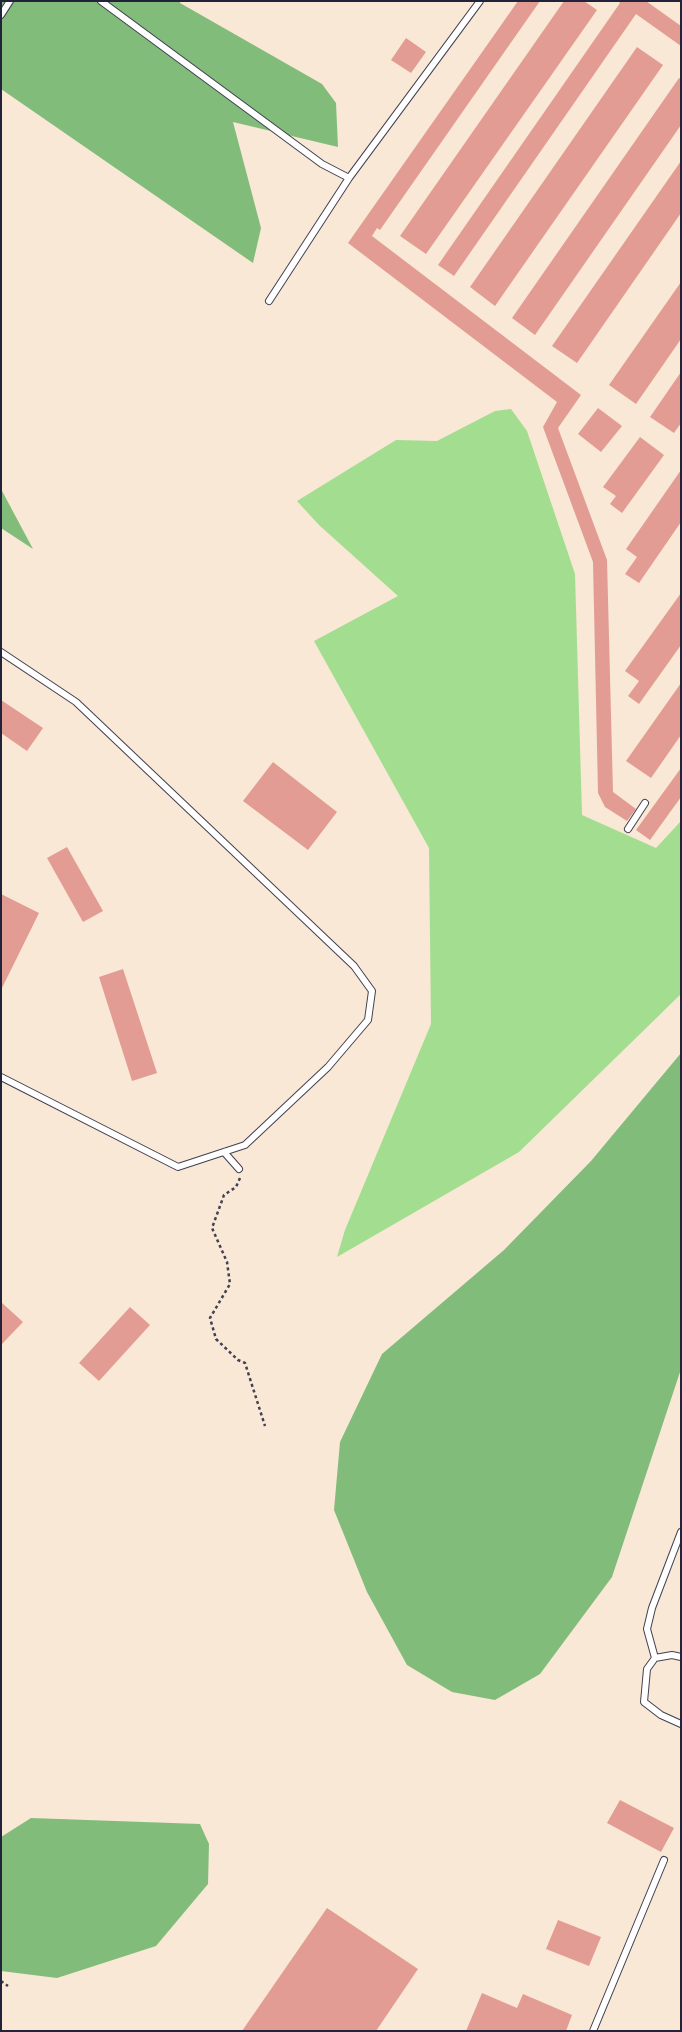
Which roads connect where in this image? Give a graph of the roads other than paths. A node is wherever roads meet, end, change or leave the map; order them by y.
1 (10, 1) edge
2 (101, 1) edge
3 (480, 1) edge
4 (1, 14) edge
5 (349, 178) junction
6 (269, 301) dead end
7 (1, 652) edge
8 (644, 803) dead end
9 (628, 829) dead end
10 (1, 1077) edge
11 (224, 1152) junction
12 (239, 1169) road end
13 (681, 1532) edge
14 (681, 1657) edge
15 (655, 1658) junction
16 (681, 1724) edge
17 (664, 1860) dead end
18 (593, 2031) edge

1 - 4 lane
2 - 5 lane
3 - 5 lane
5 - 6 lane
7 - 11 lane
8 - 9 lane
10 - 11 lane
11 - 12 lane
13 - 15 lane
14 - 15 lane
15 - 16 lane
17 - 18 lane

